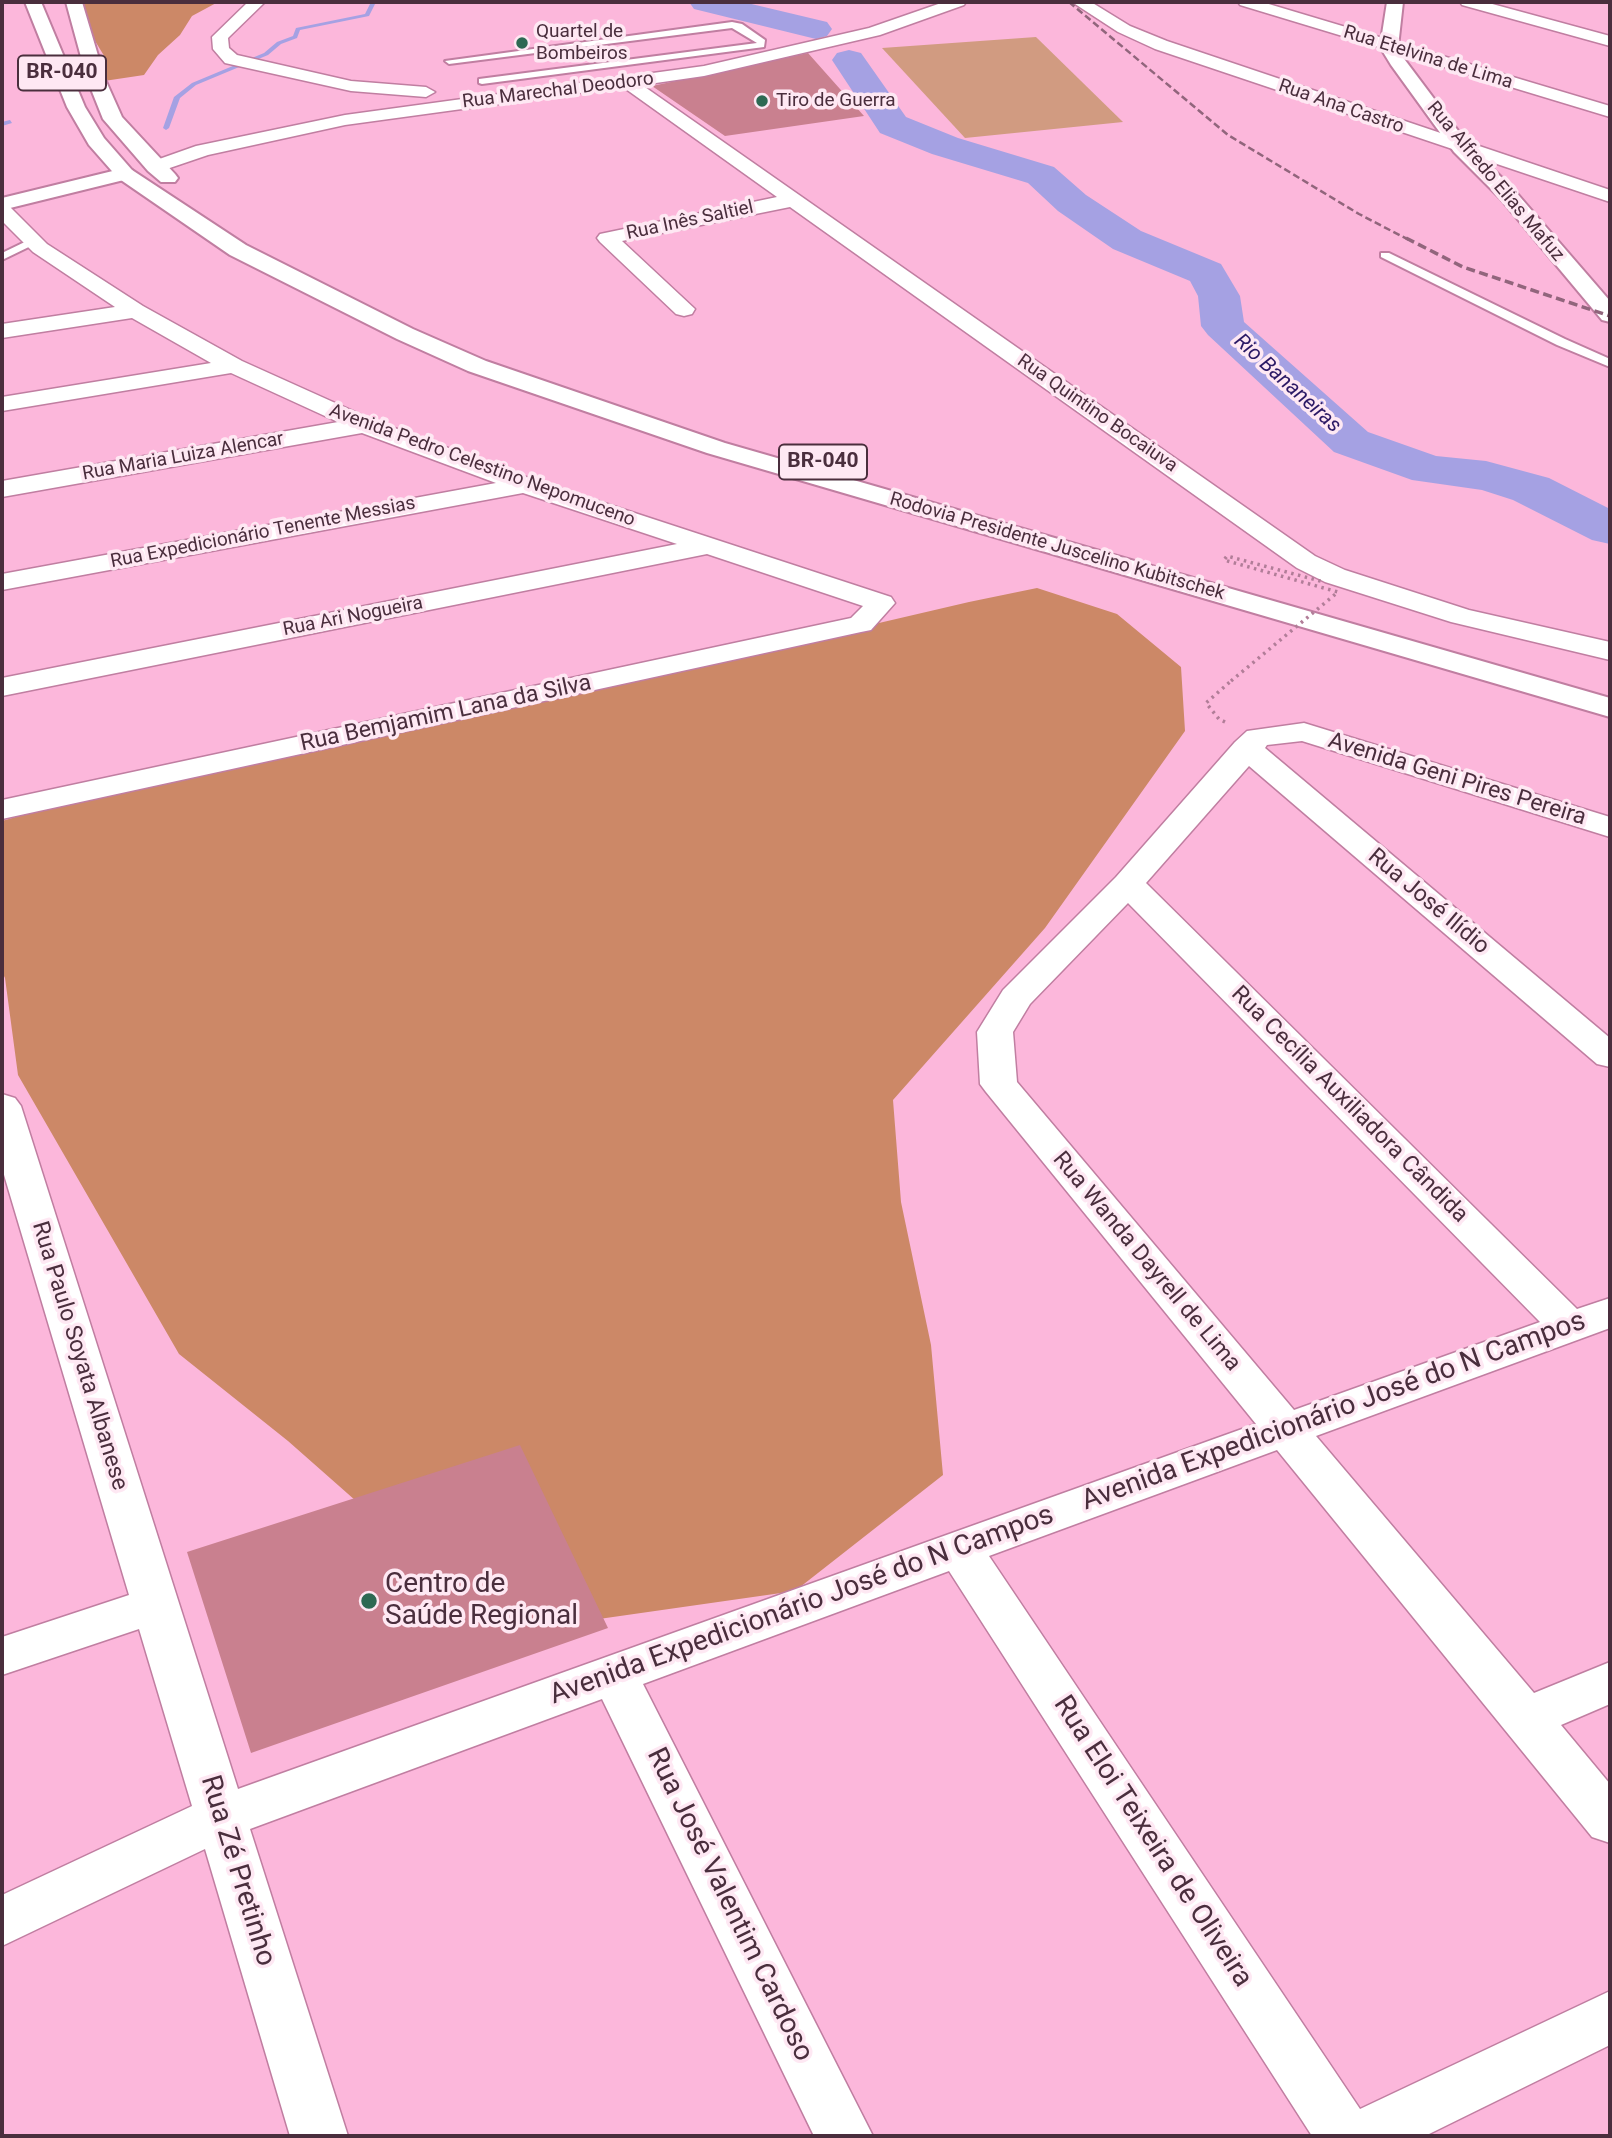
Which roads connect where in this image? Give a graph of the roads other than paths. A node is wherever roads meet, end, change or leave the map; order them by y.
1 (33, 2) edge
2 (74, 2) edge
3 (257, 2) edge
4 (958, 2) edge
5 (1080, 2) edge
6 (1245, 2) edge
7 (1395, 2) edge
8 (1468, 2) edge
9 (1610, 41) edge
10 (564, 47) junction
11 (1389, 47) junction
12 (449, 61) dead end
13 (602, 68) junction
14 (482, 81) dead end
15 (628, 83) junction
16 (535, 94) junction
17 (1610, 112) edge
18 (1461, 148) junction
19 (155, 167) junction
20 (125, 174) junction
21 (1610, 197) edge
22 (793, 200) junction
23 (2, 204) edge
24 (2, 210) edge
25 (33, 241) junction
26 (1385, 255) dead end
27 (2, 257) edge
28 (684, 309) dead end
29 (135, 311) junction
30 (1610, 315) edge
31 (2, 331) edge
32 (1610, 363) edge
33 (234, 366) junction
34 (2, 404) edge
35 (363, 425) junction
36 (524, 485) junction
37 (2, 489) edge
38 (704, 546) junction
39 (2, 582) edge
40 (881, 603) joint
41 (1610, 651) edge
42 (2, 687) edge
43 (1610, 691) edge
44 (1610, 708) edge
45 (1304, 732) joint
46 (1252, 742) junction
47 (2, 810) edge
48 (1610, 827) edge
49 (1128, 884) junction
50 (1610, 1056) edge
51 (2, 1106) edge
52 (1590, 1319) edge
53 (1285, 1430) junction
54 (959, 1548) junction
55 (156, 1605) junction
56 (2, 1656) edge
57 (614, 1674) junction
58 (1610, 1682) edge
59 (1525, 1719) junction
60 (221, 1817) junction
61 (1610, 1821) edge
62 (2, 1922) edge
63 (1610, 2017) edge
64 (319, 2136) edge
65 (844, 2136) edge
66 (1345, 2136) edge
67 (1365, 2136) edge

1 - 20 main road, Rodovia Presidente Juscelino Kubitschek / BR-040
2 - 19 main road, Rodovia Presidente Juscelino Kubitschek / BR-040
3 - 16 street
4 - 15 street, Rua Marechal Deodoro
5 - 18 street, Rua Ana Castro
6 - 11 street, Rua Etelvina de Lima
7 - 11 main road
8 - 9 street
10 - 12 lane
10 - 13 lane
10 - 13 lane
11 - 17 street, Rua Etelvina de Lima
11 - 18 main road, Rua Alfredo Elias Mafuz
13 - 14 lane
13 - 15 lane
15 - 16 street, Rua Marechal Deodoro
15 - 22 street, Rua Quintino Bocaiuva
16 - 19 street, Rua Marechal Deodoro
18 - 21 street, Rua Ana Castro
18 - 30 main road, Rua Alfredo Elias Mafuz
19 - 43 main road, Rodovia Presidente Juscelino Kubitschek / BR-040
20 - 23 main road
20 - 44 main road, Rodovia Presidente Juscelino Kubitschek / BR-040
22 - 28 street, Rua Inês Saltiel
22 - 41 street, Rua Quintino Bocaiuva
24 - 25 street, Avenida Pedro Celestino Nepomuceno
25 - 27 lane
25 - 29 street, Avenida Pedro Celestino Nepomuceno
26 - 32 lane
29 - 31 street
29 - 33 street, Avenida Pedro Celestino Nepomuceno
33 - 34 street
33 - 35 street, Avenida Pedro Celestino Nepomuceno
35 - 36 street, Avenida Pedro Celestino Nepomuceno
35 - 37 street, Rua Maria Luiza Alencar
36 - 38 street, Avenida Pedro Celestino Nepomuceno
36 - 39 street, Rua Expedicionário Tenente Messias
38 - 40 street, Avenida Pedro Celestino Nepomuceno
38 - 42 street, Rua Ari Nogueira
40 - 47 street, Rua Bemjamim Lana da Silva
45 - 46 street
45 - 48 street, Avenida Geni Pires Pereira
46 - 49 street, Rua Wanda Dayrell de Lima
46 - 50 street, Rua José Ilídio
49 - 52 street, Rua Cecília Auxiliadora Cândida
49 - 53 street, Rua Wanda Dayrell de Lima
51 - 55 street, Rua Paulo Soyata Albanese
52 - 53 street, Avenida Expedicionário José do N Campos
53 - 54 street, Avenida Expedicionário José do N Campos
53 - 59 street, Rua Wanda Dayrell de Lima
54 - 57 street, Avenida Expedicionário José do N Campos
54 - 66 street, Rua Eloi Teixeira de Oliveira
55 - 56 street
55 - 60 street, Rua Zé Pretinho
57 - 60 street, Avenida Expedicionário José do N Campos
57 - 65 street, Rua José Valentim Cardoso
58 - 59 street
59 - 61 street, Rua Wanda Dayrell de Lima
60 - 62 street, Avenida Expedicionário José do N Campos
60 - 64 street, Rua Zé Pretinho
63 - 67 street

